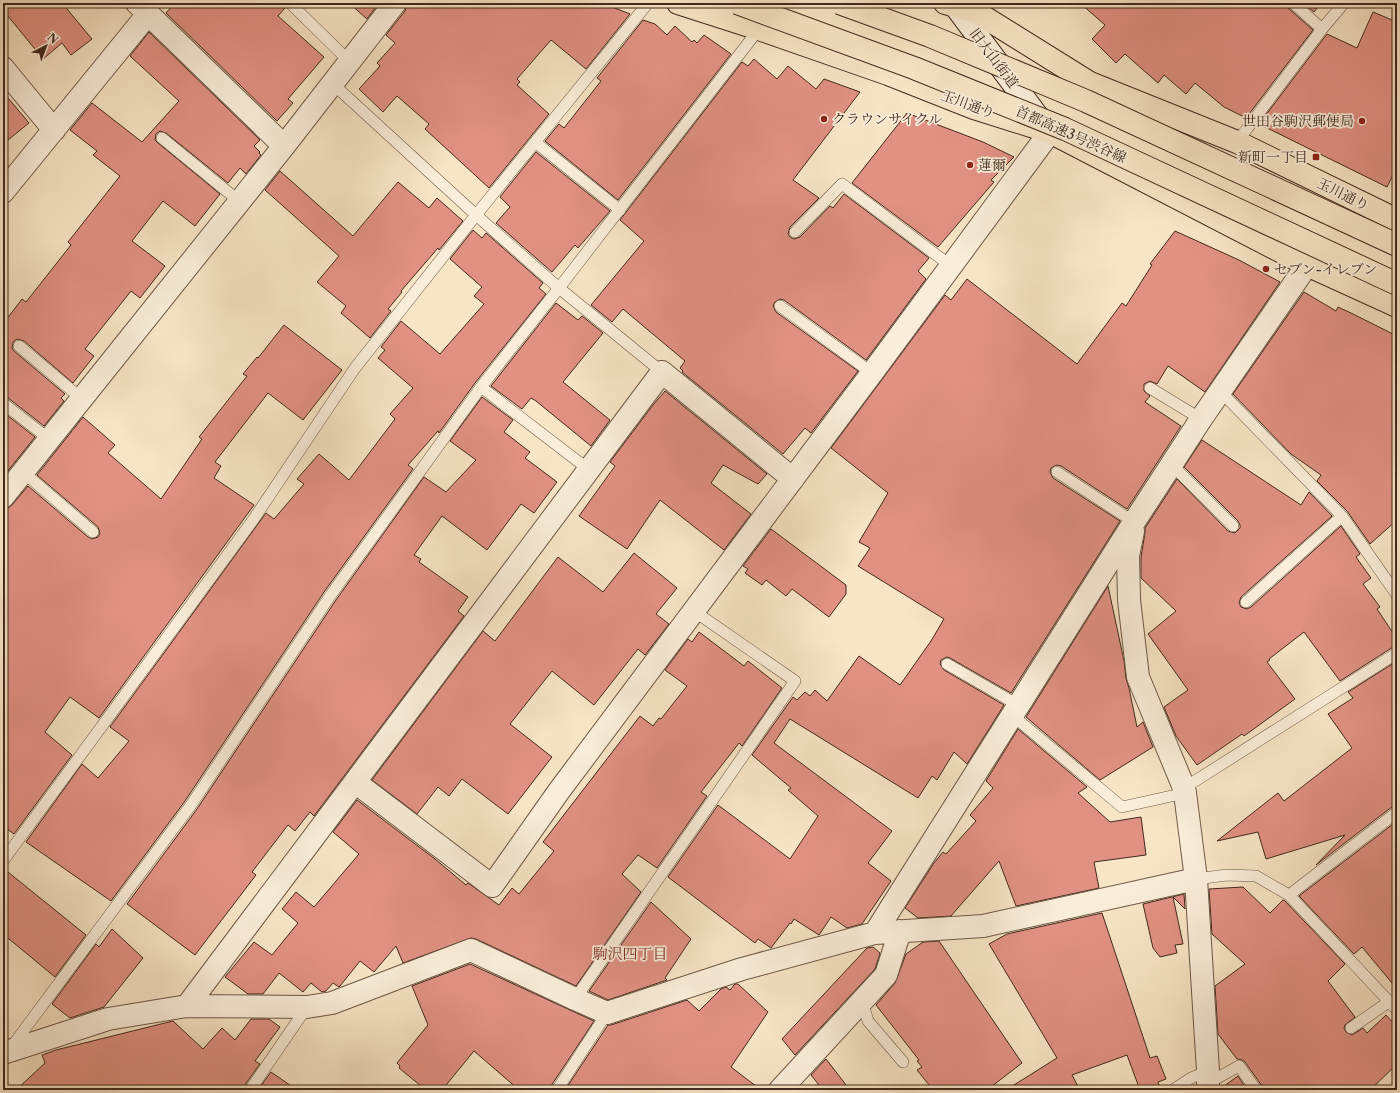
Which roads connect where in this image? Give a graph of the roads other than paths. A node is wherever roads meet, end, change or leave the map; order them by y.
1 (290, 3) edge
2 (395, 3) edge
3 (648, 3) edge
4 (678, 3) edge
5 (738, 3) edge
6 (839, 3) edge
7 (1293, 3) edge
8 (1344, 3) edge
9 (950, 4) edge
10 (979, 7) edge
11 (143, 9) edge
12 (759, 29) junction
13 (1322, 29) junction
14 (350, 62) junction
15 (3, 68) edge
16 (333, 84) junction
17 (54, 130) junction
18 (1050, 132) junction
19 (162, 138) dead end
20 (535, 142) junction
21 (1236, 142) junction
22 (284, 146) junction
23 (3, 192) edge
24 (240, 202) junction
25 (620, 210) junction
26 (476, 215) junction
27 (1396, 218) edge
28 (795, 232) dead end
29 (1397, 245) edge
30 (1307, 265) junction
31 (951, 266) junction
32 (1397, 284) edge
33 (559, 288) junction
34 (780, 306) dead end
35 (1397, 306) edge
36 (19, 346) dead end
37 (662, 372) junction
38 (872, 373) junction
39 (481, 387) junction
40 (1150, 388) dead end
41 (1221, 392) junction
42 (82, 399) junction
43 (3, 403) edge
44 (1202, 419) junction
45 (49, 440) junction
46 (1172, 465) junction
47 (588, 469) junction
48 (23, 472) junction
49 (1057, 472) dead end
50 (793, 479) junction
51 (3, 497) edge
52 (1342, 516) junction
53 (1134, 522) junction
54 (1234, 526) dead end
55 (93, 532) dead end
56 (1397, 595) edge
57 (1246, 602) dead end
58 (694, 611) junction
59 (1397, 653) edge
60 (947, 664) dead end
61 (1015, 710) junction
62 (355, 782) junction
63 (1185, 791) junction
64 (1397, 812) edge
65 (3, 861) edge
66 (1196, 879) junction
67 (1289, 895) junction
68 (900, 931) junction
69 (875, 932) junction
70 (575, 999) junction
71 (862, 1001) junction
72 (1394, 1005) edge
73 (186, 1006) junction
74 (307, 1007) junction
75 (607, 1013) junction
76 (1351, 1028) dead end
77 (5, 1055) edge
78 (903, 1062) dead end
79 (1208, 1081) edge
80 (250, 1090) edge
81 (557, 1090) edge
82 (780, 1090) edge
83 (1173, 1090) edge
84 (1256, 1090) edge

1 - 14 lane
2 - 14 street
3 - 20 lane
4 - 12 highway, 玉川通り
5 - 32 highway, 首都高速3号渋谷線, bridge
6 - 29 highway, bridge
7 - 13 lane
8 - 13 lane
9 - 10 highway, 玉川通り
9 - 18 street, 旧大山街道
10 - 21 highway, 玉川通り
11 - 17 street
11 - 22 street
12 - 18 highway, 玉川通り
12 - 25 lane
13 - 21 lane
14 - 16 street
15 - 17 street
16 - 22 street
16 - 26 lane
17 - 23 street
18 - 30 highway, 玉川通り
18 - 31 street
19 - 24 lane
20 - 25 lane
20 - 26 lane
21 - 27 highway, 玉川通り
22 - 24 street
24 - 42 street
25 - 33 lane
26 - 33 lane
26 - 65 lane
28 - 31 lane
30 - 35 highway, 玉川通り
30 - 41 street
31 - 38 street
33 - 37 lane
33 - 39 lane
34 - 38 lane
36 - 42 lane
37 - 47 street
37 - 50 street
38 - 50 street
39 - 47 lane
39 - 77 lane
40 - 44 lane
41 - 44 street
41 - 52 lane
42 - 45 street
43 - 45 lane
44 - 46 street
45 - 48 street
46 - 53 street
46 - 54 lane
47 - 62 street
48 - 51 street
48 - 55 lane
49 - 53 lane
50 - 58 street
52 - 56 lane
52 - 57 lane
53 - 61 street
53 - 63 street
58 - 62 street
58 - 70 lane
59 - 63 lane
60 - 61 lane
61 - 63 lane
61 - 69 street
62 - 73 street
63 - 66 street
64 - 67 lane
66 - 67 lane
66 - 68 street
66 - 79 street
67 - 72 lane
68 - 69 street
68 - 71 street
69 - 75 street
70 - 74 street
70 - 75 street
71 - 78 lane
71 - 82 street
72 - 76 lane
73 - 74 street
73 - 77 street
74 - 80 lane
75 - 81 lane
79 - 83 lane
79 - 84 lane

